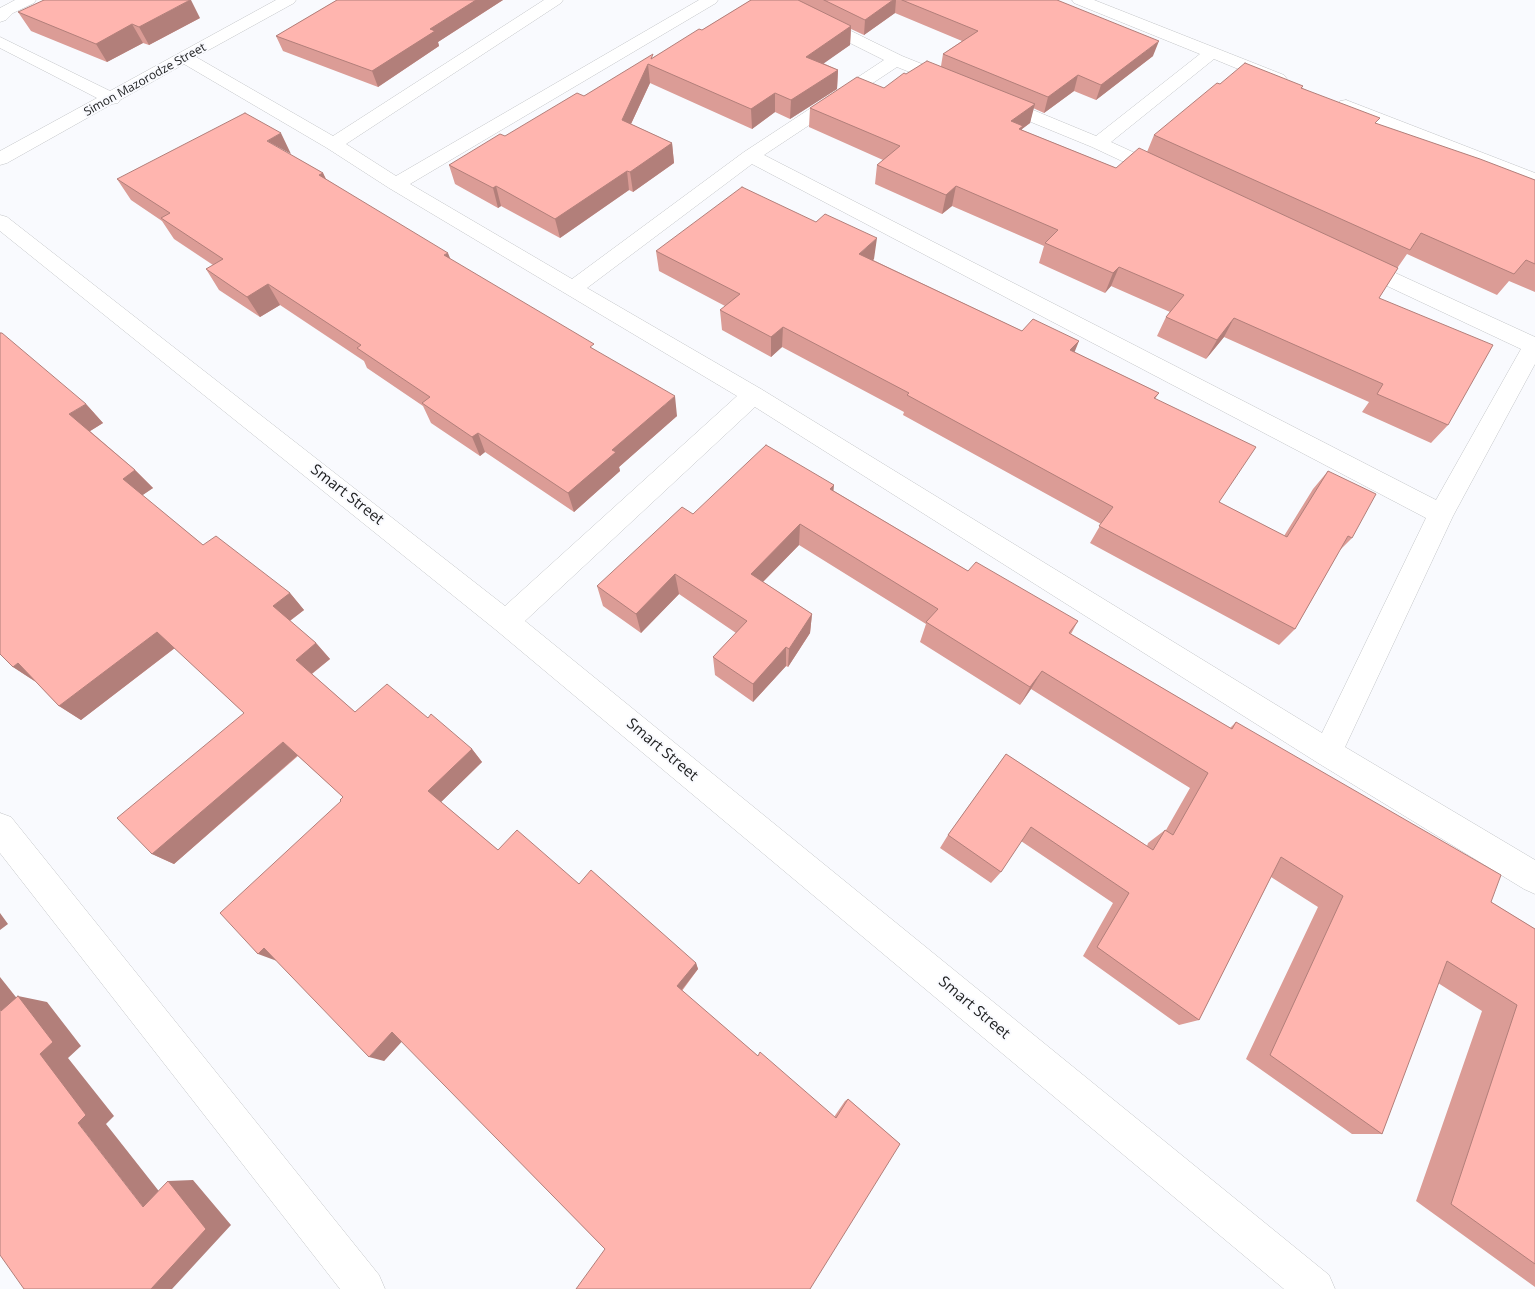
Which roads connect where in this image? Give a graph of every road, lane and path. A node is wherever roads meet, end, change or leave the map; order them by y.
1 (28, 0) edge
2 (288, 0) edge
3 (555, 0) edge
4 (710, 0) edge
5 (776, 0) edge
6 (1080, 0) edge
7 (0, 17) edge
8 (0, 42) edge
9 (1212, 53) junction
10 (185, 58) junction
11 (896, 60) junction
12 (1295, 86) edge
13 (112, 98) junction
14 (1332, 100) edge
15 (1098, 143) junction
16 (333, 144) junction
17 (751, 156) junction
18 (0, 159) edge
19 (1178, 180) edge
20 (1535, 180) edge
21 (396, 184) junction
22 (0, 221) edge
23 (1338, 255) edge
24 (573, 288) junction
25 (1535, 346) edge
26 (753, 395) junction
27 (1441, 514) junction
28 (506, 622) junction
29 (1328, 753) junction
30 (0, 828) edge
31 (1535, 878) edge
32 (365, 1289) edge
33 (1315, 1289) edge

1 - 7 street
2 - 10 street, Simon Mazorodze Street
3 - 16 street
4 - 21 street
5 - 11 street
6 - 9 street
8 - 13 street
9 - 12 street
9 - 15 street
10 - 13 street, Simon Mazorodze Street
10 - 16 street
11 - 15 street
11 - 17 street
13 - 18 street, Simon Mazorodze Street
14 - 20 street
15 - 19 street
16 - 21 street
17 - 24 street
17 - 27 street
21 - 24 street
22 - 28 street, Smart Street
23 - 25 street
24 - 26 street
25 - 27 street
26 - 28 street
26 - 29 street
27 - 29 street
28 - 33 street, Smart Street
29 - 31 street
30 - 32 street

